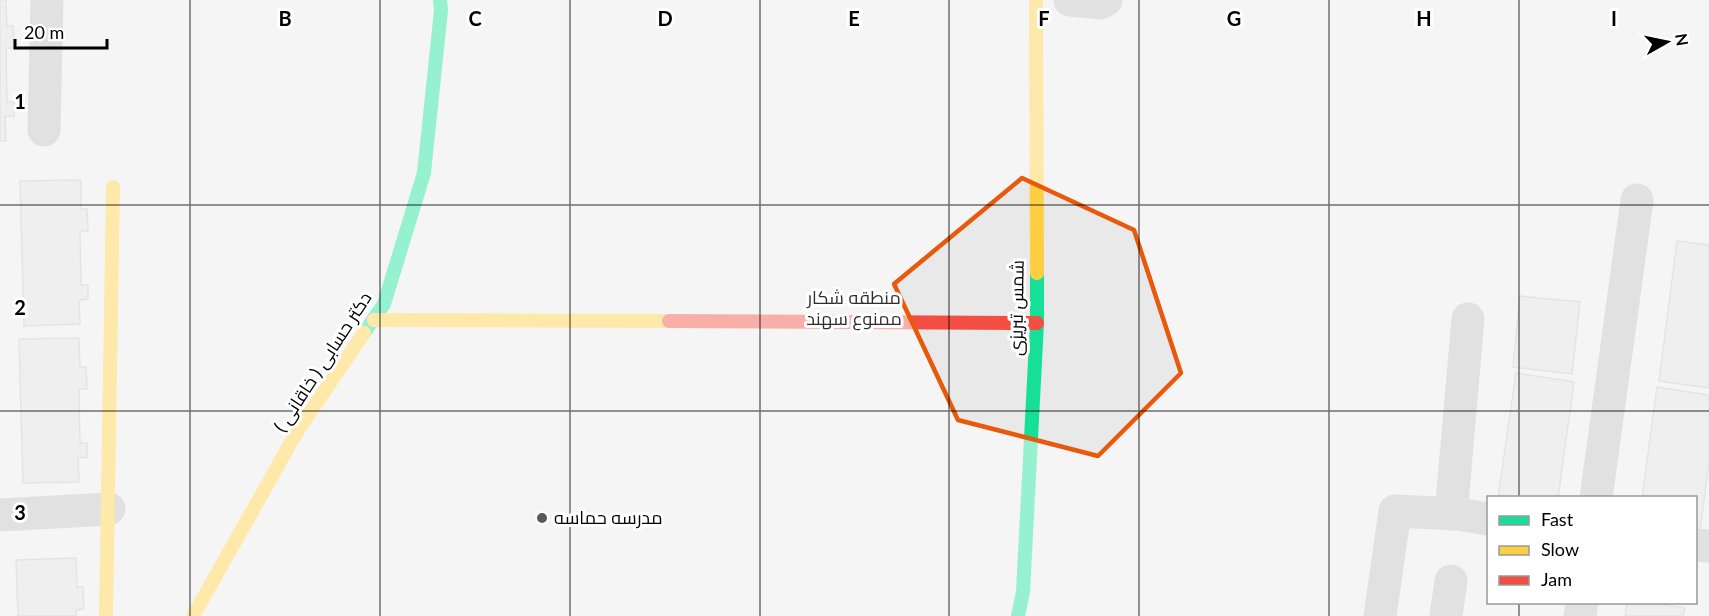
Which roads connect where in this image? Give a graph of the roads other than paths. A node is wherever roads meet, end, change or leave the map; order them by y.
1 (47, 0) edge
2 (440, 0) edge
3 (1036, 0) edge
4 (1070, 0) edge
5 (1106, 0) edge
6 (44, 130) dead end
7 (113, 187) dead end
8 (1637, 200) dead end
9 (1468, 319) dead end
10 (374, 320) junction
11 (1036, 323) junction
12 (1596, 496) edge
13 (109, 509) junction
14 (0, 514) edge
15 (1451, 514) junction
16 (1487, 519) edge
17 (1451, 581) dead end
18 (106, 616) edge
19 (193, 616) edge
20 (1018, 616) edge
21 (1380, 616) edge
22 (1451, 616) edge

1 - 6 street
2 - 10 street, دکتر حسابی ( خاقانی )
3 - 11 street, شمس تبریزی
4 - 5 street
7 - 13 street
8 - 12 street
9 - 15 street
10 - 11 street
10 - 19 street, دکتر حسابی ( خاقانی )
11 - 20 street, شمس تبریزی
13 - 14 street
13 - 18 street
15 - 16 street
15 - 21 street
17 - 22 street

